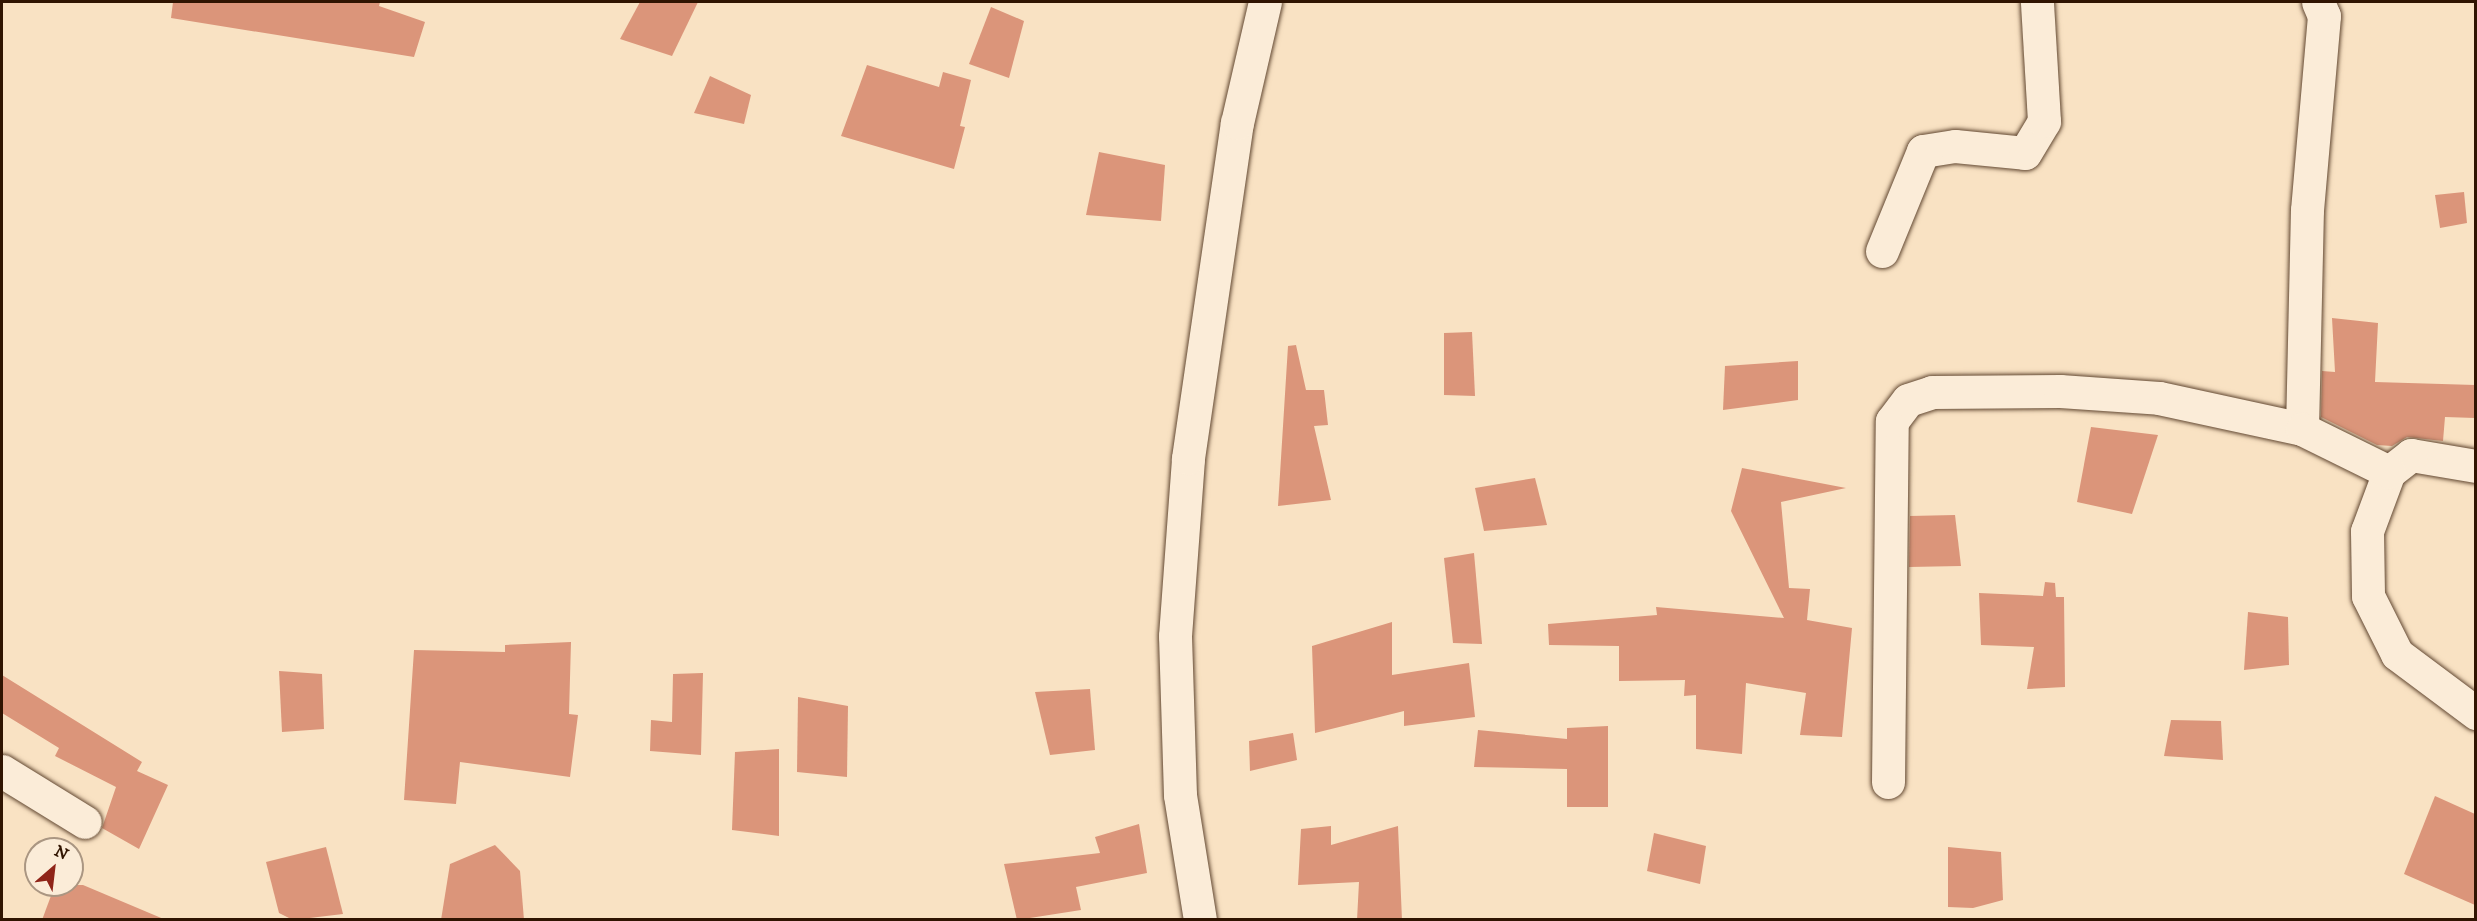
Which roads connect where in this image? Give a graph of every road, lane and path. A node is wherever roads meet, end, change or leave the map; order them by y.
1 (1265, 2) edge
2 (2037, 2) edge
3 (2318, 2) edge
4 (1882, 251) dead end
5 (2302, 429) junction
6 (2475, 466) edge
7 (2389, 472) junction
8 (2475, 714) edge
9 (2, 771) edge
10 (1888, 782) dead end
11 (85, 822) dead end
12 (1200, 920) edge

1 - 12 street
2 - 4 street
3 - 5 street
5 - 7 street
5 - 10 street
6 - 7 street
7 - 8 street
9 - 11 street

